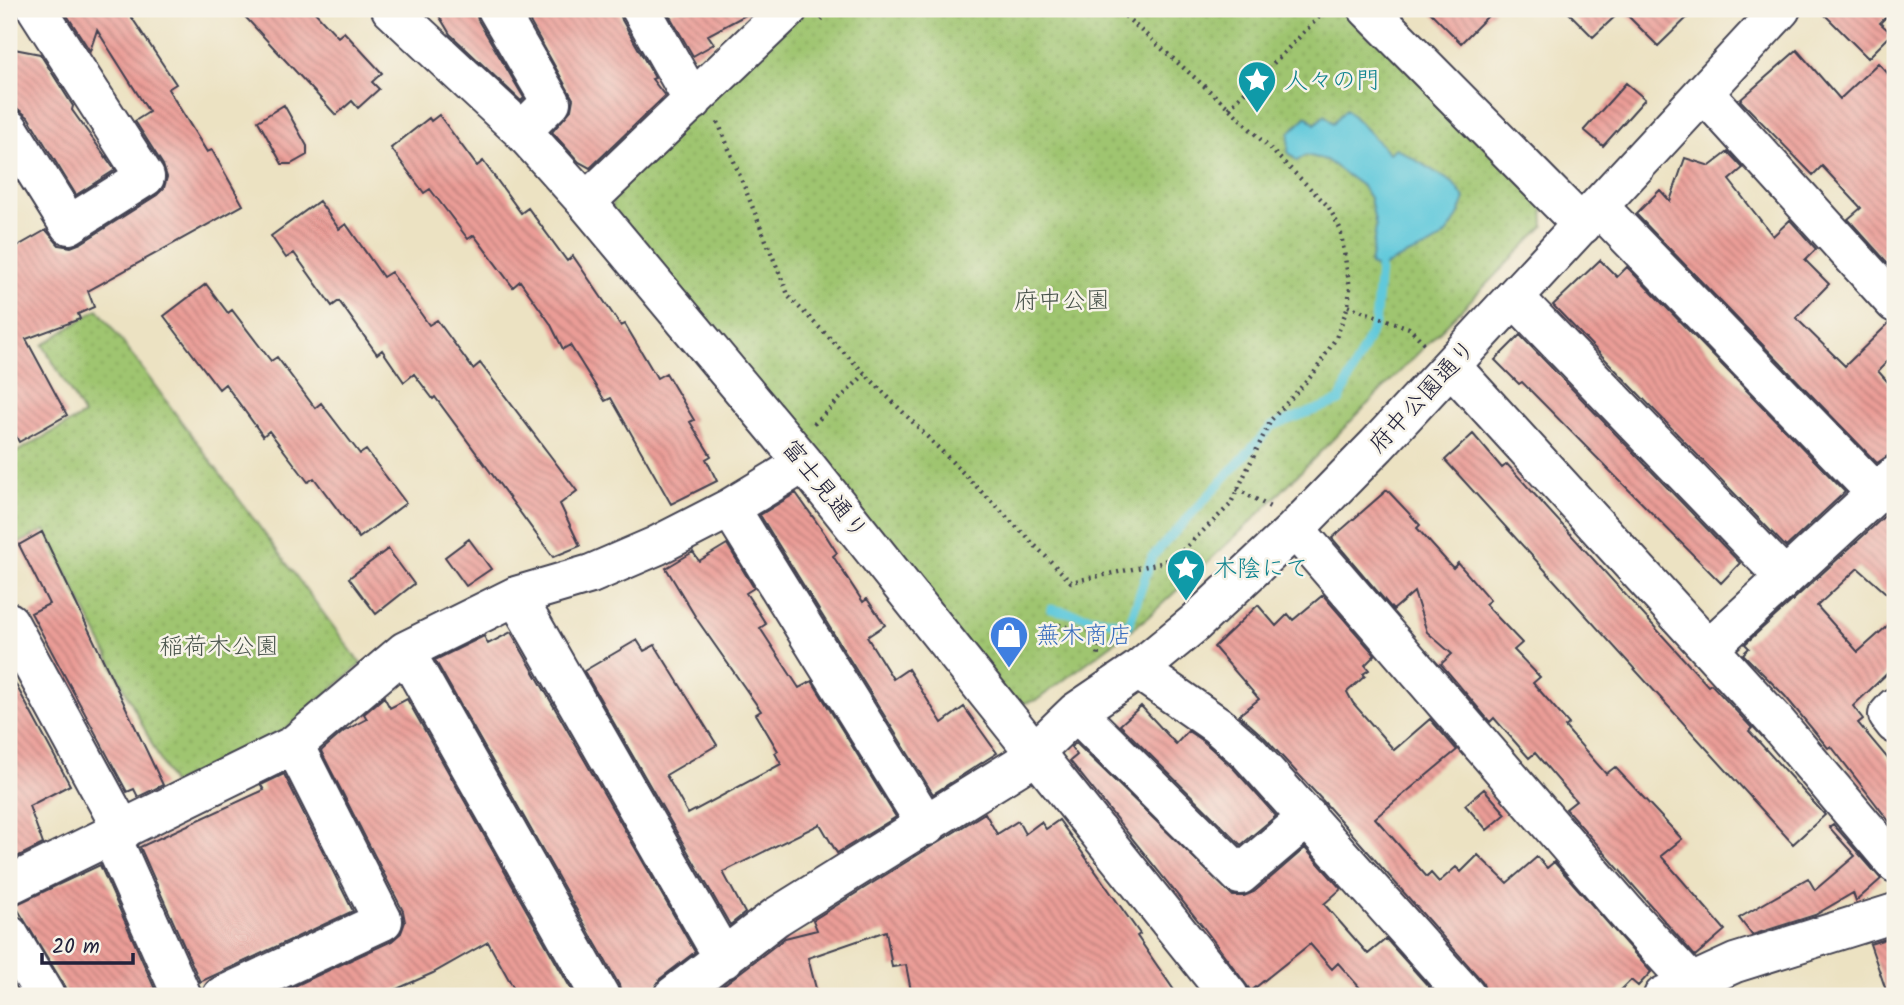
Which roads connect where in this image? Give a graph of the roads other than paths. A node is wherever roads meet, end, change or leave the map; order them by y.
1 (31, 9) edge
2 (37, 9) edge
3 (391, 9) edge
4 (497, 9) edge
5 (641, 9) edge
6 (1368, 9) edge
7 (1781, 9) edge
8 (804, 15) edge
9 (9, 23) edge
10 (1704, 93) junction
11 (709, 107) junction
12 (9, 129) edge
13 (522, 131) junction
14 (586, 202) junction
15 (1590, 216) junction
16 (1514, 297) junction
17 (1895, 303) edge
18 (1441, 358) junction
19 (804, 463) junction
20 (1886, 484) edge
21 (730, 509) junction
22 (1287, 520) junction
23 (1785, 578) junction
24 (516, 596) junction
25 (9, 622) edge
26 (1709, 648) junction
27 (405, 651) junction
28 (1138, 670) junction
29 (1895, 707) edge
30 (1076, 712) junction
31 (1895, 724) edge
32 (294, 745) junction
33 (1033, 750) junction
34 (1308, 817) junction
35 (927, 825) junction
36 (117, 833) junction
37 (1895, 863) edge
38 (9, 885) edge
39 (1895, 913) edge
40 (9, 935) edge
41 (724, 960) junction
42 (1676, 989) edge
43 (45, 996) edge
44 (182, 996) edge
45 (222, 996) edge
46 (600, 996) edge
47 (673, 996) edge
48 (1229, 996) edge
49 (1466, 996) edge

1 - 9 street
2 - 12 street
3 - 13 street, 富士見通り
4 - 13 street
5 - 11 street
6 - 15 street
7 - 10 street, 府中公園通り
8 - 11 street
10 - 15 street, 府中公園通り
10 - 17 street
11 - 14 street
13 - 14 street, 富士見通り
14 - 19 street, 富士見通り
15 - 16 street, 府中公園通り
15 - 20 street
16 - 18 street, 府中公園通り
16 - 23 street
18 - 22 street, 府中公園通り
18 - 26 street
19 - 21 street
19 - 33 street, 富士見通り
20 - 23 street
21 - 24 street
21 - 35 street
22 - 28 street, 府中公園通り
22 - 42 street
23 - 26 street
24 - 27 street
24 - 41 street
25 - 36 street
26 - 37 street
27 - 32 street
27 - 46 street
28 - 30 street, 府中公園通り
28 - 34 street
29 - 31 street
30 - 33 street, 府中公園通り
30 - 34 street
32 - 36 street
32 - 45 street
33 - 35 street, 府中公園通り
33 - 48 street, 富士見通り
34 - 49 street
35 - 41 street, 府中公園通り
36 - 38 street
36 - 44 street
39 - 42 street
40 - 43 street
41 - 47 street, 府中公園通り

